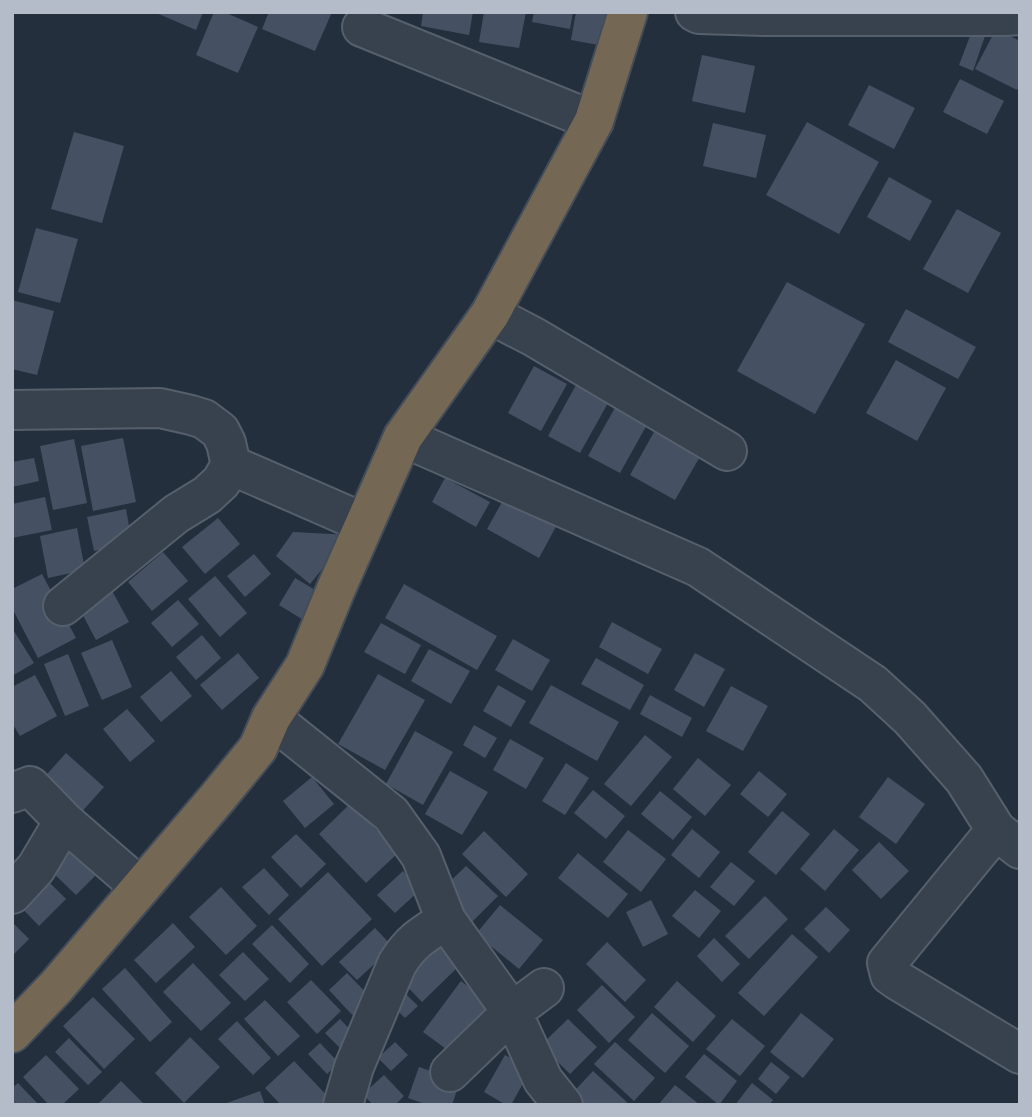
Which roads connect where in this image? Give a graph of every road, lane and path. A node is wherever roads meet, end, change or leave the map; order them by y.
1 (628, 12) edge
2 (695, 12) edge
3 (1020, 15) edge
4 (362, 27) dead end
5 (594, 121) junction
6 (490, 314) junction
7 (12, 410) edge
8 (403, 437) junction
9 (727, 451) dead end
10 (231, 464) junction
11 (364, 523) junction
12 (63, 606) dead end
13 (271, 718) junction
14 (12, 793) edge
15 (64, 821) junction
16 (1008, 839) edge
17 (140, 887) junction
18 (12, 894) edge
19 (446, 919) junction
20 (544, 988) dead end
21 (512, 1013) junction
22 (12, 1033) edge
23 (1020, 1054) edge
24 (450, 1072) dead end
25 (343, 1105) edge
26 (563, 1105) edge

1 - 5 highway
2 - 3 street
4 - 5 street
5 - 6 highway
6 - 8 highway
6 - 9 street
7 - 10 street
8 - 11 highway
8 - 16 street
10 - 11 street
10 - 12 street
11 - 13 highway
13 - 17 highway
13 - 19 street
14 - 15 street
15 - 17 street
15 - 18 street
16 - 23 street
17 - 22 highway
19 - 21 street
19 - 25 street
20 - 21 street
21 - 24 street
21 - 26 street

